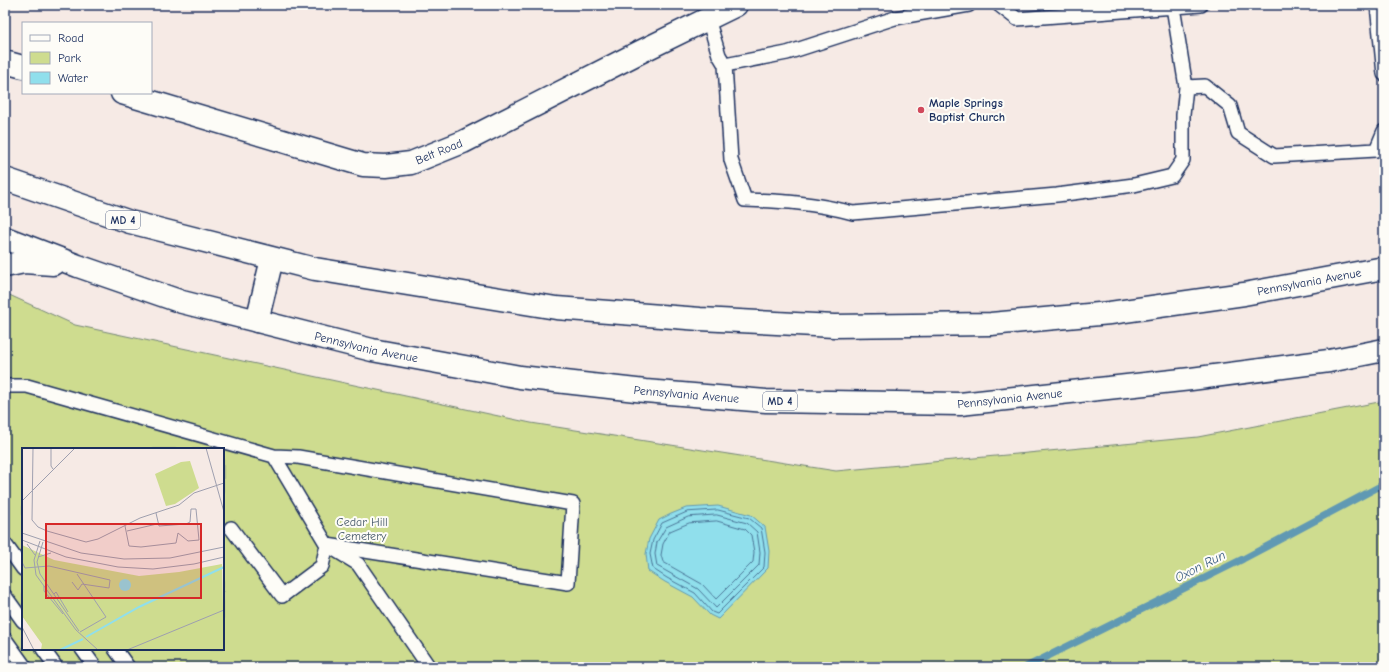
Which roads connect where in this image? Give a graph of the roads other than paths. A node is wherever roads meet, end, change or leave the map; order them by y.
1 (736, 5) edge
2 (969, 5) edge
3 (999, 5) edge
4 (1200, 5) edge
5 (1377, 5) edge
6 (1173, 7) junction
7 (708, 19) junction
8 (5, 62) edge
9 (725, 65) junction
10 (22, 67) edge
11 (1384, 74) edge
12 (1186, 87) junction
13 (125, 94) edge
14 (1384, 131) edge
15 (5, 179) edge
16 (5, 238) edge
17 (272, 258) junction
18 (5, 266) edge
19 (78, 266) junction
20 (1384, 268) edge
21 (257, 321) junction
22 (1384, 350) edge
23 (5, 386) edge
24 (274, 456) junction
25 (231, 528) dead end
26 (327, 545) junction
27 (6, 548) edge
28 (22, 568) edge
29 (5, 596) edge
30 (22, 620) edge
31 (5, 639) edge
32 (44, 650) edge
33 (83, 650) edge
34 (116, 650) edge
35 (25, 667) edge
36 (56, 667) edge
37 (95, 667) edge
38 (128, 667) edge
39 (429, 667) edge

1 - 7 main road, Belt Road
2 - 9 lane
3 - 6 lane
4 - 6 lane
5 - 11 lane
6 - 12 lane
7 - 9 lane
7 - 13 main road, Belt Road
8 - 10 main road
9 - 12 lane
12 - 14 lane
15 - 17 main road, Pennsylvania Avenue / MD 4
16 - 19 main road, Pennsylvania Avenue / MD 4
17 - 20 main road, Pennsylvania Avenue / MD 4
17 - 21 main road
18 - 19 main road
19 - 21 main road, Pennsylvania Avenue / MD 4
21 - 22 main road, Pennsylvania Avenue / MD 4
23 - 24 lane
24 - 26 lane
24 - 26 lane
25 - 26 lane
26 - 39 lane
27 - 28 lane
29 - 30 lane
31 - 35 lane
32 - 36 lane
33 - 37 lane
34 - 38 lane

